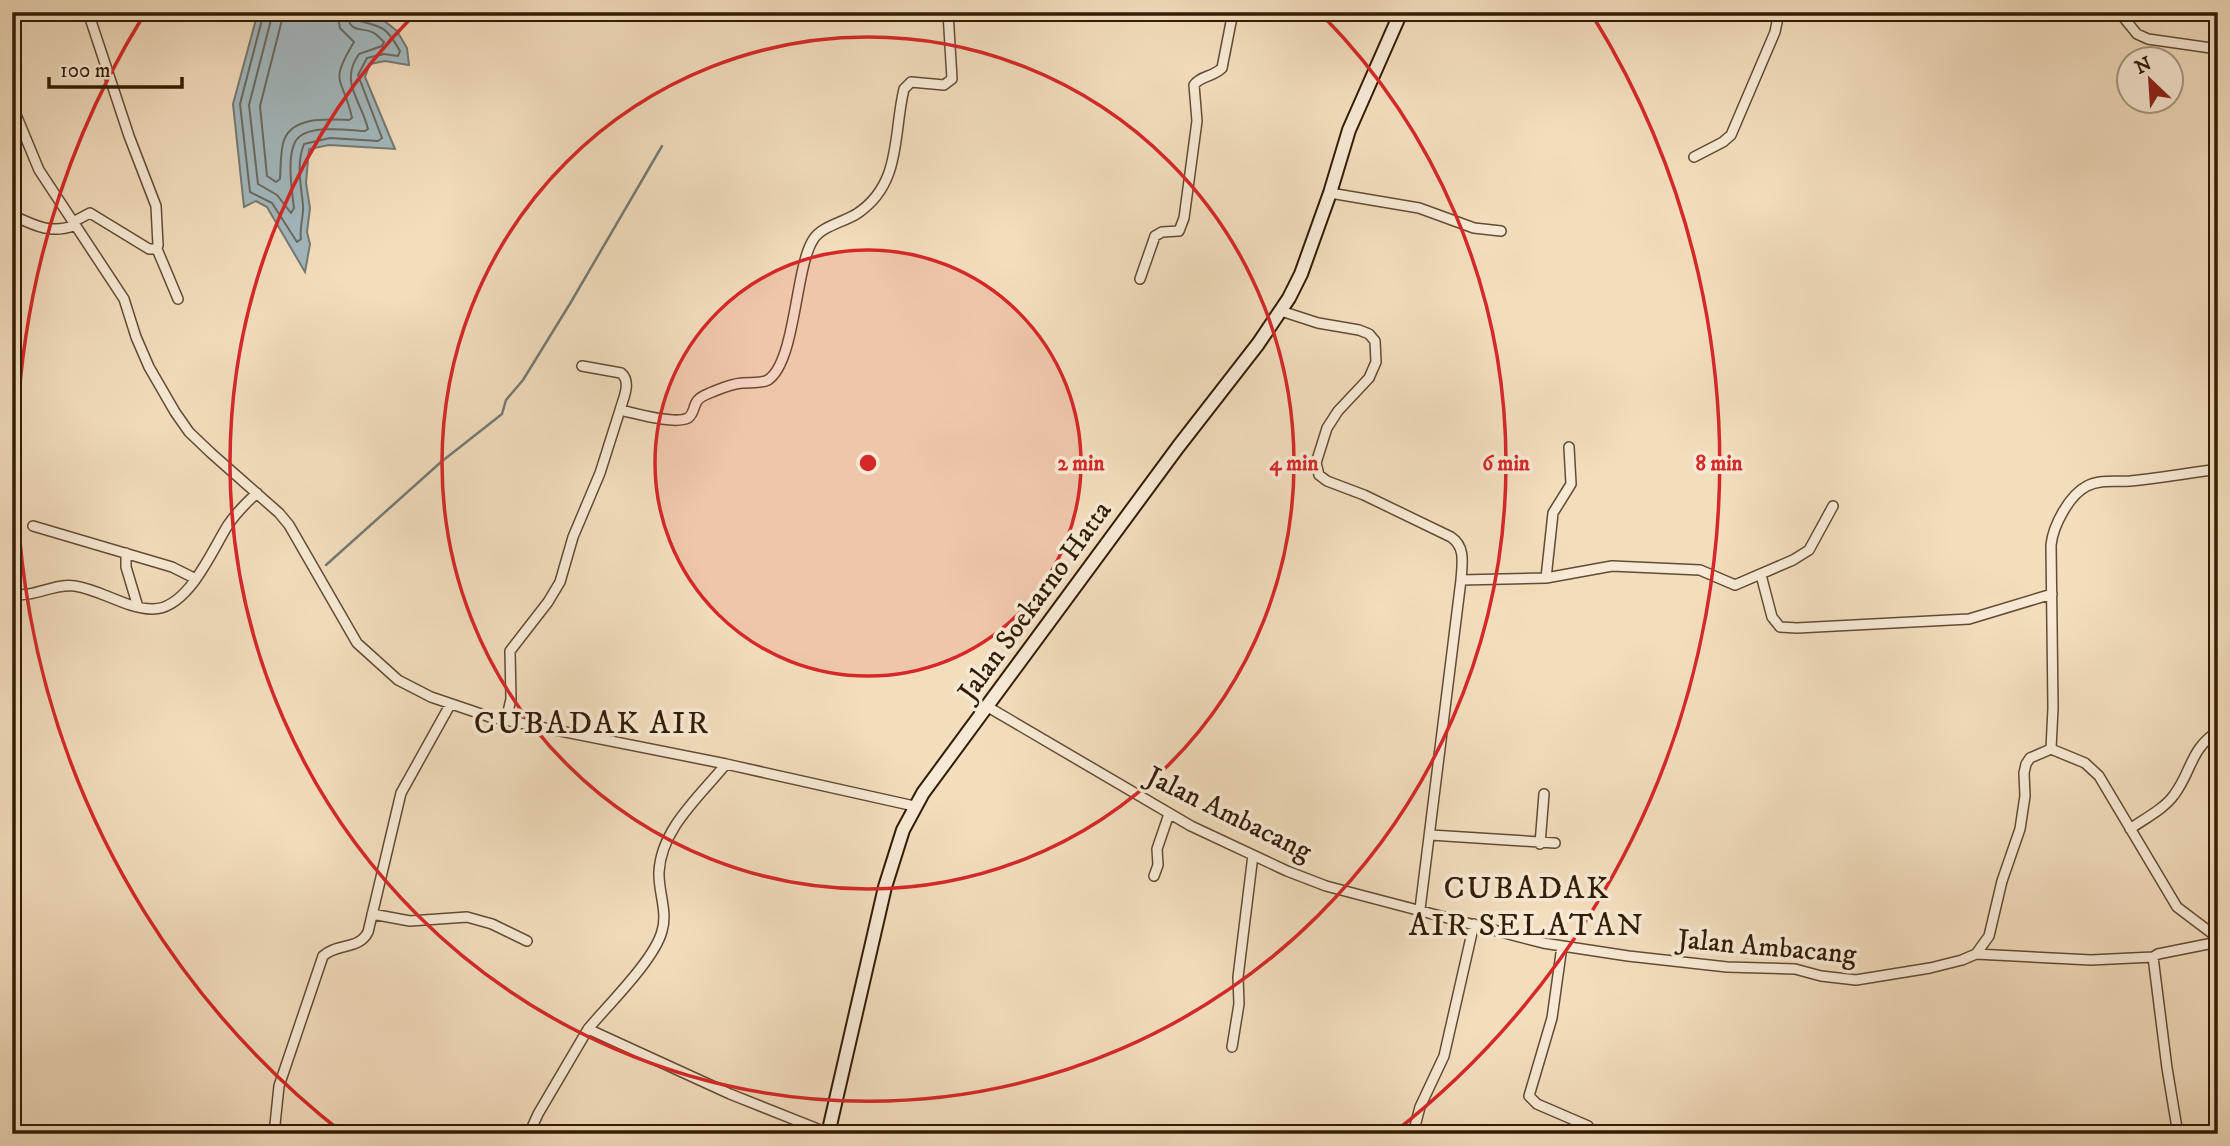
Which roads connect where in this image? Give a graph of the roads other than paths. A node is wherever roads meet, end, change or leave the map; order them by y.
1 (88, 12) edge
2 (948, 12) edge
3 (1233, 12) edge
4 (1401, 12) edge
5 (1779, 12) edge
6 (2119, 12) edge
7 (2218, 49) edge
8 (12, 105) edge
9 (1694, 157) dead end
10 (1330, 193) junction
11 (12, 215) edge
12 (74, 223) junction
13 (1501, 231) dead end
14 (157, 248) junction
15 (1140, 279) dead end
16 (178, 299) dead end
17 (1281, 311) junction
18 (582, 366) dead end
19 (620, 410) junction
20 (1569, 447) dead end
21 (2218, 469) edge
22 (257, 493) junction
23 (1833, 506) dead end
24 (33, 526) dead end
25 (126, 553) junction
26 (1761, 575) junction
27 (1546, 578) junction
28 (196, 579) junction
29 (1461, 580) junction
30 (12, 594) edge
31 (2052, 594) junction
32 (138, 607) junction
33 (450, 705) junction
34 (988, 707) junction
35 (506, 720) junction
36 (2218, 731) edge
37 (2050, 749) junction
38 (726, 764) junction
39 (1544, 794) dead end
40 (914, 806) junction
41 (1169, 814) junction
42 (2130, 829) junction
43 (1430, 835) junction
44 (1555, 843) dead end
45 (1540, 844) junction
46 (1253, 855) junction
47 (1154, 876) dead end
48 (1420, 909) junction
49 (372, 914) junction
50 (1474, 924) junction
51 (2218, 940) edge
52 (527, 941) dead end
53 (1562, 946) junction
54 (1976, 954) junction
55 (2153, 957) junction
56 (588, 1029) junction
57 (1232, 1047) dead end
58 (828, 1133) edge
59 (1594, 1133) edge
60 (2218, 1133) edge
61 (274, 1134) edge
62 (529, 1134) edge
63 (1413, 1134) edge
64 (2178, 1134) edge
65 (2192, 1134) edge

1 - 14 street
2 - 19 street
3 - 15 street
4 - 10 street, Jalan Soekarno Hatta
5 - 9 street
6 - 7 street
8 - 12 street
10 - 13 street
10 - 17 street, Jalan Soekarno Hatta
11 - 12 street
12 - 14 street
12 - 22 street
14 - 16 street
17 - 29 street
17 - 34 street, Jalan Soekarno Hatta
18 - 19 street
19 - 35 street
20 - 27 street
21 - 31 street
22 - 28 street
22 - 33 street
23 - 26 street
24 - 25 street
25 - 28 street
25 - 32 street
26 - 27 street
26 - 31 street
27 - 29 street
28 - 32 street
29 - 43 street
30 - 32 street
31 - 37 street
33 - 35 street
33 - 49 street
34 - 40 street, Jalan Soekarno Hatta
34 - 41 street, Jalan Ambacang
35 - 38 street
36 - 42 street
37 - 42 street
37 - 54 street
38 - 40 street
38 - 56 street
39 - 45 street
40 - 58 street, Jalan Soekarno Hatta
41 - 46 street, Jalan Ambacang
41 - 47 street
42 - 51 street
43 - 45 street
43 - 48 street
44 - 45 street
46 - 48 street, Jalan Ambacang
46 - 57 street
48 - 50 street, Jalan Ambacang
49 - 52 street
49 - 61 street
50 - 53 street, Jalan Ambacang
50 - 63 street
51 - 55 street
53 - 54 street, Jalan Ambacang
53 - 59 street
54 - 55 street
55 - 64 street
56 - 58 street
56 - 62 street
60 - 65 street

